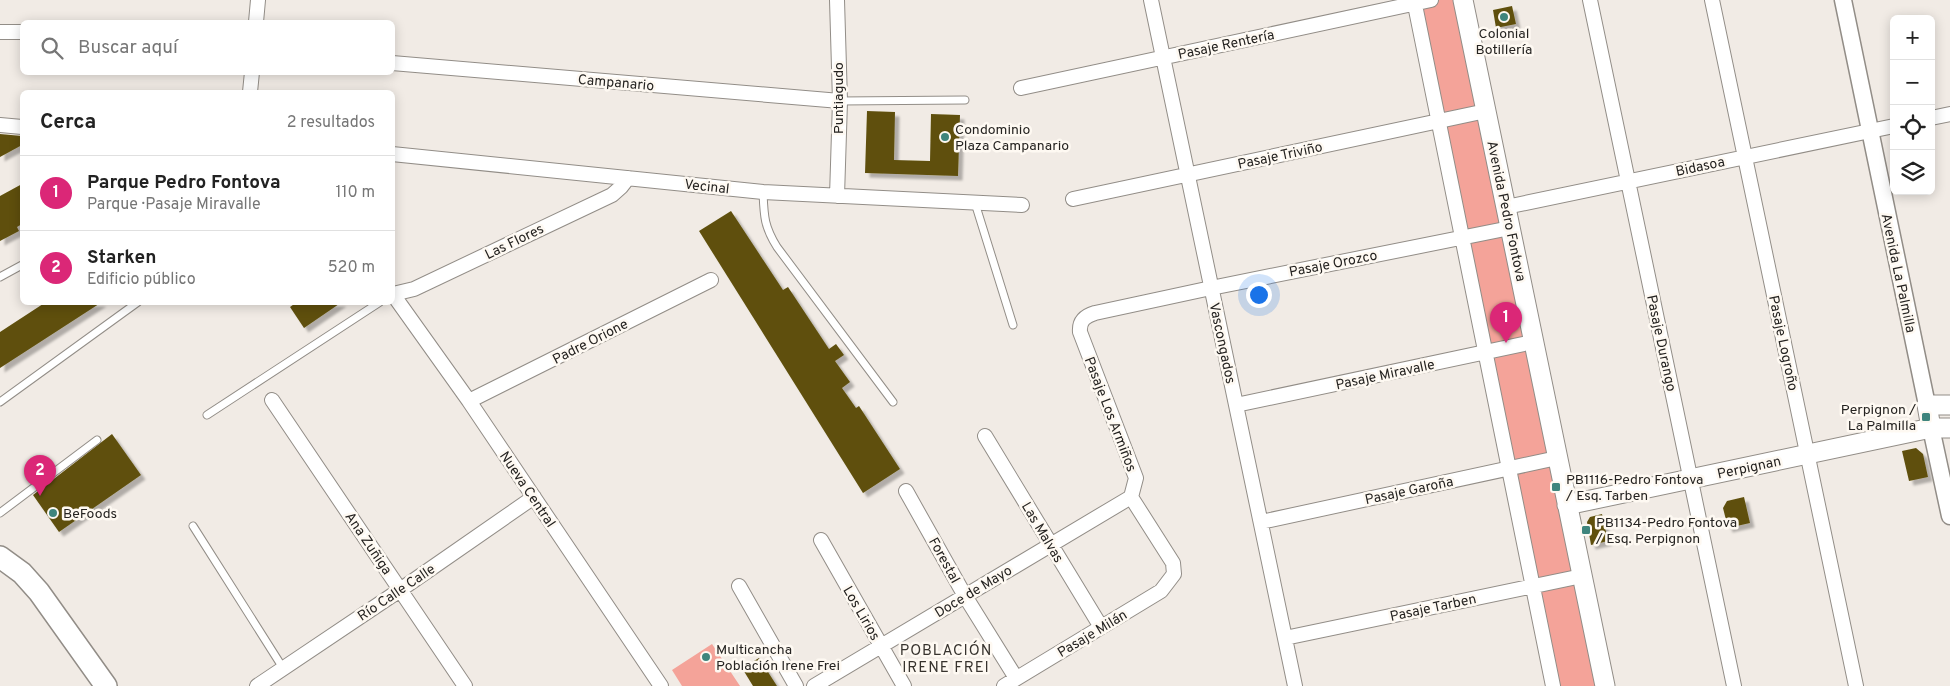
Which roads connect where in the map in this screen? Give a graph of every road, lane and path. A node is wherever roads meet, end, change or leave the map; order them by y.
1 (258, 0) edge
2 (837, 0) edge
3 (1151, 0) edge
4 (1431, 0) edge
5 (1463, 0) edge
6 (1590, 0) edge
7 (1712, 0) edge
8 (1843, 0) edge
9 (1414, 2) edge
10 (256, 20) edge
11 (0, 32) edge
12 (20, 32) edge
13 (1163, 58) junction
14 (395, 63) edge
15 (252, 75) edge
16 (1022, 88) dead end
17 (250, 90) edge
18 (965, 100) dead end
19 (840, 101) junction
20 (1486, 111) junction
21 (1950, 114) edge
22 (1935, 117) edge
23 (1438, 121) junction
24 (0, 125) edge
25 (20, 127) edge
26 (1890, 127) edge
27 (1870, 131) junction
28 (395, 154) edge
29 (1745, 157) junction
30 (1187, 174) junction
31 (628, 178) junction
32 (1628, 182) junction
33 (763, 192) junction
34 (837, 196) junction
35 (1073, 199) dead end
36 (975, 202) junction
37 (1022, 204) dead end
38 (1506, 207) junction
39 (1510, 228) junction
40 (1462, 237) junction
41 (20, 266) edge
42 (0, 277) edge
43 (710, 280) dead end
44 (1211, 288) junction
45 (395, 294) edge
46 (395, 297) edge
47 (134, 305) edge
48 (375, 305) edge
49 (1013, 325) dead end
50 (1080, 332) joint
51 (1533, 342) junction
52 (1485, 353) junction
53 (272, 400) dead end
54 (469, 401) junction
55 (0, 402) edge
56 (893, 402) dead end
57 (1236, 405) junction
58 (1927, 406) junction
59 (1950, 406) edge
60 (207, 415) dead end
61 (1931, 428) junction
62 (1950, 428) edge
63 (985, 436) dead end
64 (97, 440) dead end
65 (1808, 455) junction
66 (1557, 458) junction
67 (1509, 469) junction
68 (1690, 479) junction
69 (906, 491) dead end
70 (534, 497) junction
71 (1131, 497) junction
72 (1567, 506) junction
73 (0, 513) edge
74 (1950, 516) edge
75 (1261, 522) junction
76 (193, 526) dead end
77 (821, 540) dead end
78 (1051, 545) junction
79 (0, 557) edge
80 (1582, 576) junction
81 (739, 586) dead end
82 (1532, 586) junction
83 (400, 590) junction
84 (965, 596) junction
85 (1101, 627) junction
86 (1285, 638) junction
87 (881, 646) junction
88 (283, 668) junction
89 (1010, 682) edge
90 (106, 686) edge
91 (257, 686) edge
92 (465, 686) edge
93 (661, 686) edge
94 (796, 686) edge
95 (814, 686) edge
96 (904, 686) edge
97 (1295, 686) edge
98 (1553, 686) edge
99 (1605, 686) edge
100 (1734, 686) edge
101 (1856, 686) edge

1 - 10 street
2 - 19 street, Puntiagudo
3 - 13 street, Vascongados
4 - 9 street, Pasaje Rentería
5 - 20 main road, Avenida Pedro Fontova
6 - 32 street, Pasaje Durango
7 - 29 street, Pasaje Logroño
8 - 27 street, Avenida La Palmilla
9 - 13 street, Pasaje Rentería
9 - 23 street
11 - 12 street
13 - 16 street, Pasaje Rentería
13 - 30 street, Vascongados
14 - 19 street, Campanario
15 - 17 street
18 - 19 lane
19 - 34 street, Puntiagudo
20 - 23 street, Pasaje Triviño
20 - 38 main road, Avenida Pedro Fontova
21 - 22 street
23 - 30 street, Pasaje Triviño
23 - 40 street
24 - 25 street
26 - 27 street, Bidasoa
27 - 29 street, Bidasoa
27 - 58 street, Avenida La Palmilla
28 - 31 street, Vecinal
29 - 32 street, Bidasoa
29 - 65 street, Pasaje Logroño
30 - 35 street, Pasaje Triviño
30 - 44 street, Vascongados
31 - 33 street, Vecinal
31 - 45 street, Las Flores
32 - 38 street, Bidasoa
32 - 68 street, Pasaje Durango
33 - 34 street, Vecinal
33 - 56 lane
34 - 36 street, Vecinal
36 - 37 street, Vecinal
36 - 49 lane
38 - 39 main road, Avenida Pedro Fontova
39 - 40 street, Pasaje Orozco
39 - 51 main road, Avenida Pedro Fontova
40 - 44 street, Pasaje Orozco
40 - 52 street
41 - 42 lane
43 - 54 street, Padre Orione
44 - 50 street, Pasaje Orozco
44 - 57 street, Vascongados
46 - 54 street, Nueva Central
47 - 55 lane
48 - 60 lane
50 - 71 street, Pasaje Los Armiños
51 - 52 street, Pasaje Miravalle
51 - 66 main road, Avenida Pedro Fontova
52 - 57 street, Pasaje Miravalle
52 - 67 street
53 - 83 street, Ana Zuñiga
54 - 70 street, Nueva Central
57 - 75 street, Vascongados
58 - 59 main road
58 - 61 main road, Avenida La Palmilla
61 - 62 main road, Perpignan
61 - 65 main road, Perpignan
61 - 74 street, Avenida La Palmilla
63 - 78 street, Las Malvas
64 - 73 lane
65 - 68 main road, Perpignan
65 - 101 street, Pasaje Logroño
66 - 67 street, Pasaje Garoña
66 - 72 main road, Avenida Pedro Fontova
67 - 75 street, Pasaje Garoña
67 - 82 street
68 - 72 main road, Perpignan
68 - 100 street, Pasaje Durango
69 - 84 street, Forestal
70 - 83 street, Río Calle Calle
70 - 93 street, Nueva Central
71 - 78 street, Doce de Mayo
71 - 85 street, Pasaje Milán
72 - 80 main road, Avenida Pedro Fontova
75 - 86 street, Vascongados
76 - 88 lane
77 - 87 street, Los Lirios
78 - 84 street, Doce de Mayo
78 - 85 street, Las Malvas
79 - 90 main road
80 - 82 street, Pasaje Tarben
80 - 99 main road, Avenida Pedro Fontova
81 - 94 street
82 - 86 street, Pasaje Tarben
82 - 98 street
83 - 88 street, Río Calle Calle
83 - 92 street, Ana Zuñiga
84 - 87 street, Doce de Mayo
84 - 89 street, Forestal
85 - 89 street, Pasaje Milán
86 - 97 street, Vascongados
87 - 95 street, Doce de Mayo
87 - 96 street, Los Lirios
88 - 91 street, Río Calle Calle

